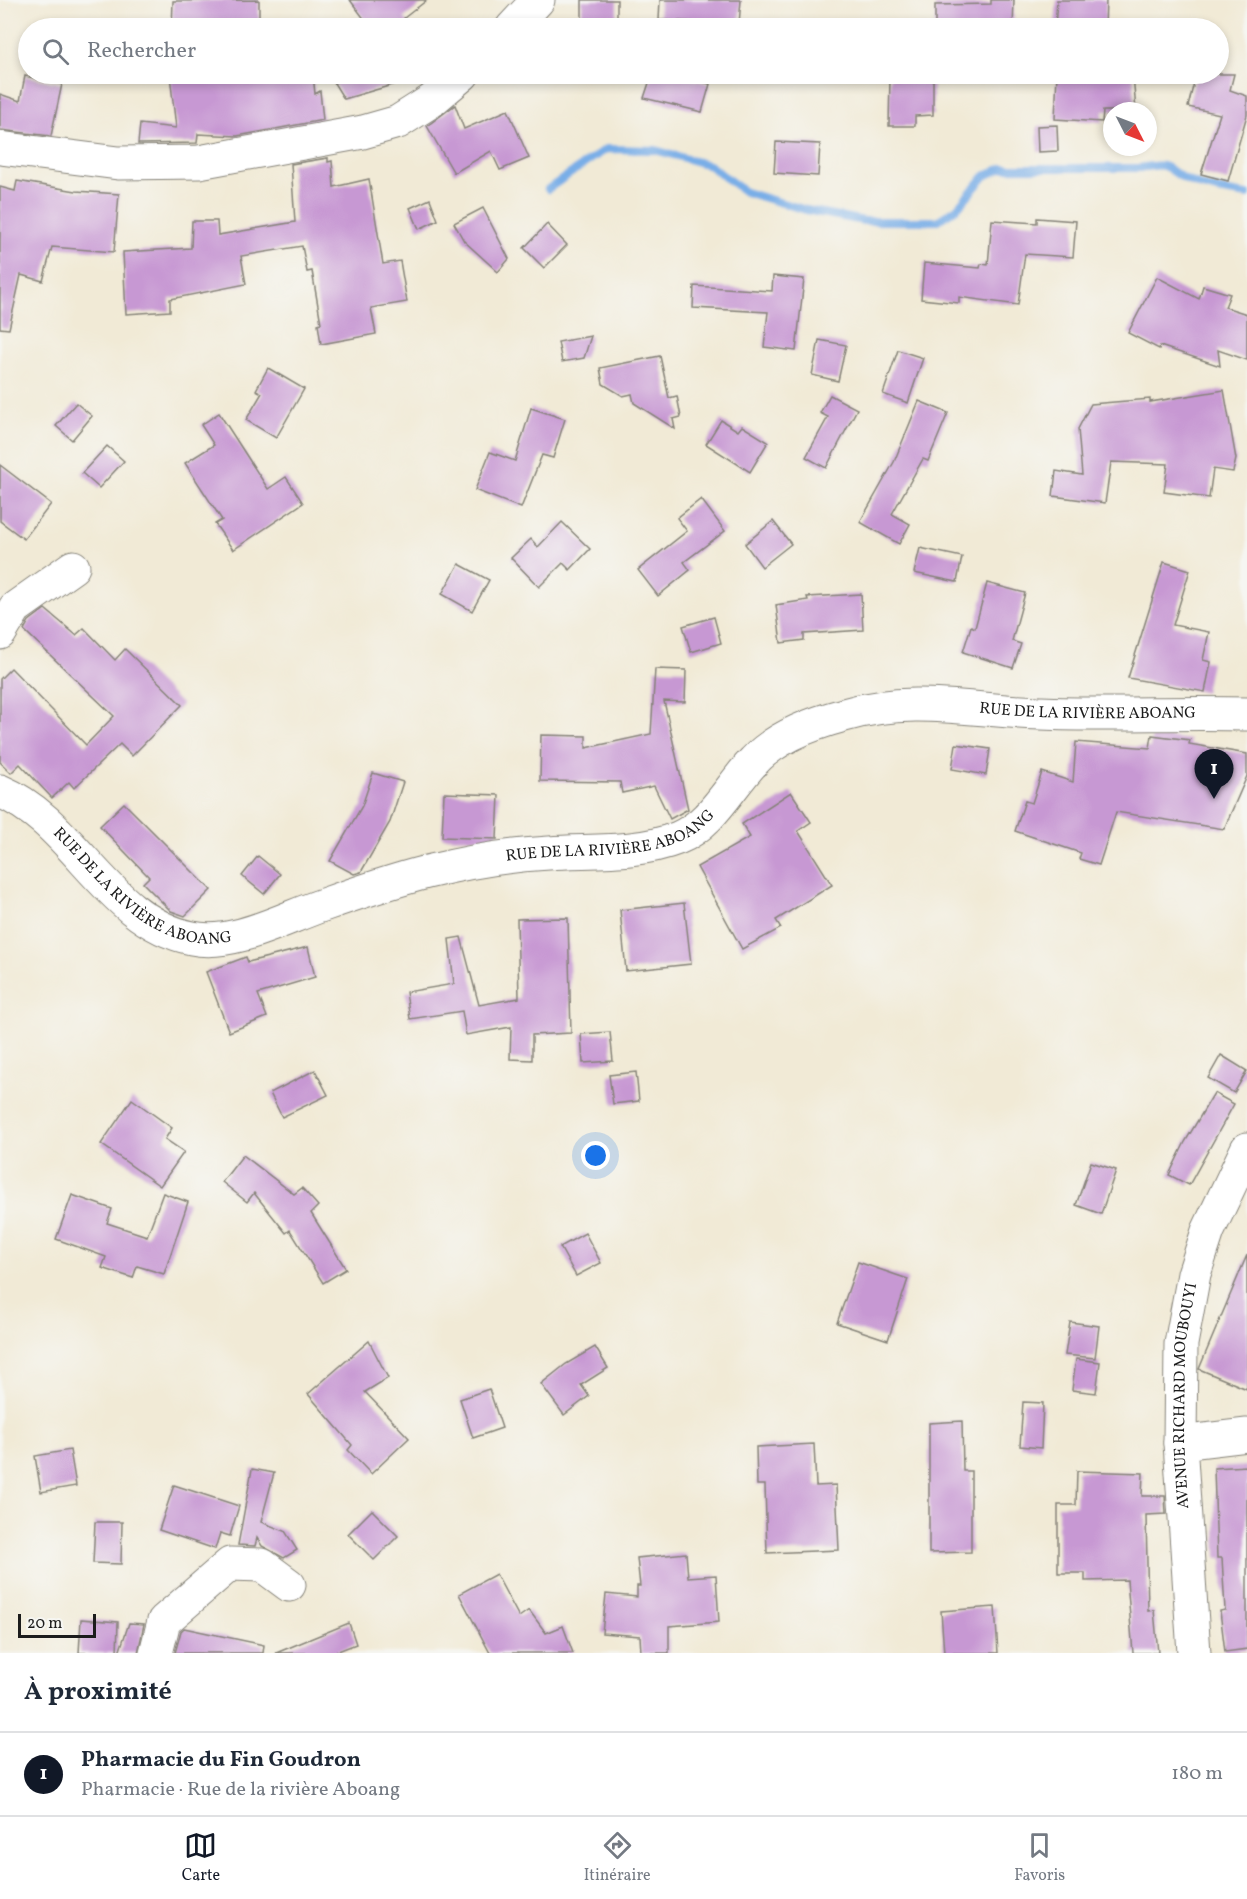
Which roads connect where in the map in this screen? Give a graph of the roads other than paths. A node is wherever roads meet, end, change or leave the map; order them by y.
1 (538, 0) edge
2 (521, 18) edge
3 (451, 84) edge
4 (0, 148) edge
5 (73, 567) dead end
6 (0, 633) edge
7 (1247, 714) edge
8 (0, 791) edge
9 (1247, 1149) edge
10 (1247, 1435) edge
11 (1180, 1443) junction
12 (289, 1585) dead end
13 (156, 1653) edge
14 (1194, 1653) edge

1 - 2 street
3 - 4 street
5 - 6 street
7 - 8 street, RUE DE LA RIVIÈRE ABOANG
9 - 11 street, AVENUE RICHARD MOUBOUYI
10 - 11 street
11 - 14 street, AVENUE RICHARD MOUBOUYI
12 - 13 street

